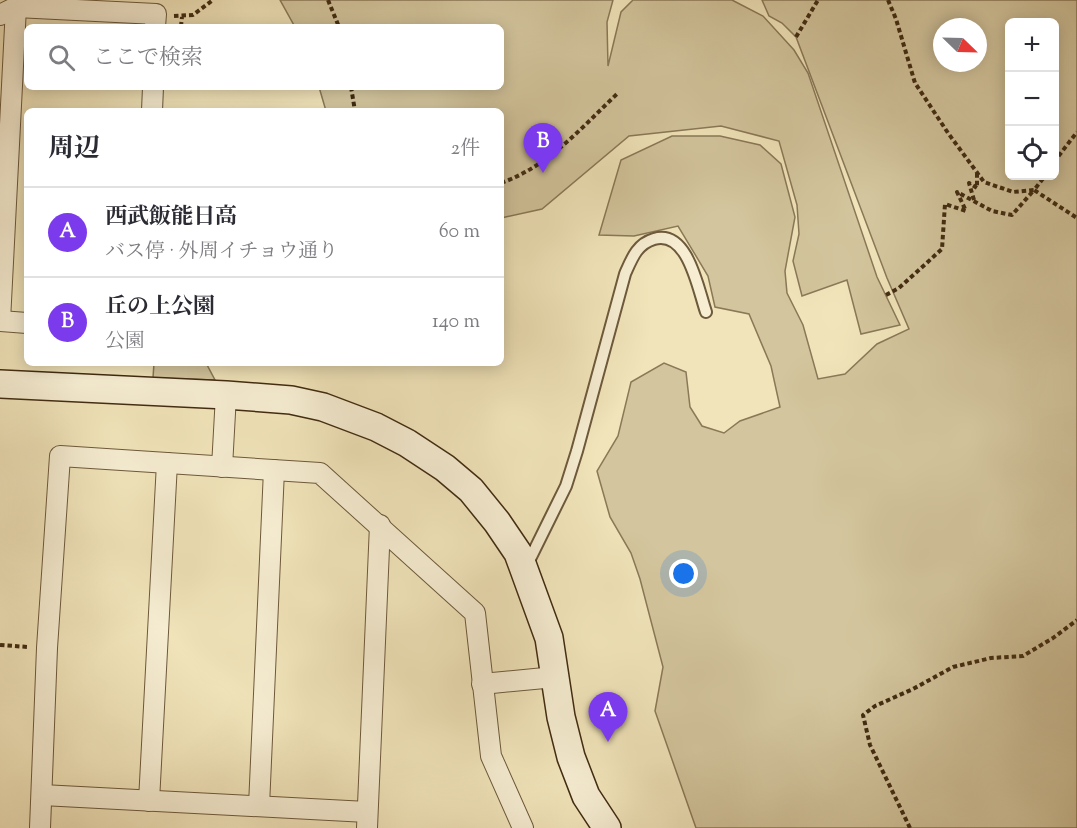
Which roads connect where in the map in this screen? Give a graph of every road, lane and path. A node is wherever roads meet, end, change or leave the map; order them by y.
1 (213, 0) edge
2 (328, 0) edge
3 (818, 0) edge
4 (888, 0) edge
5 (8, 11) edge
6 (182, 17) junction
7 (155, 21) edge
8 (181, 24) edge
9 (338, 24) edge
10 (796, 37) dead end
11 (153, 90) edge
12 (352, 90) edge
13 (617, 94) dead end
14 (152, 108) edge
15 (354, 108) edge
16 (1077, 132) edge
17 (1059, 155) edge
18 (977, 173) junction
19 (1042, 180) edge
20 (504, 182) edge
21 (1034, 190) junction
22 (974, 201) junction
23 (1077, 218) edge
24 (1, 275) edge
25 (886, 295) dead end
26 (706, 312) dead end
27 (0, 321) edge
28 (24, 323) edge
29 (0, 384) edge
30 (226, 395) junction
31 (167, 463) junction
32 (222, 466) junction
33 (274, 470) junction
34 (380, 525) junction
35 (525, 570) junction
36 (1077, 620) edge
37 (0, 645) edge
38 (47, 648) junction
39 (555, 676) junction
40 (482, 684) junction
41 (42, 795) junction
42 (149, 801) junction
43 (260, 806) junction
44 (367, 820) edge
45 (40, 828) edge
46 (523, 828) edge
47 (607, 828) edge
48 (910, 828) edge

1 - 6 path
2 - 9 path
3 - 10 path
4 - 18 path
5 - 7 street
5 - 24 street
6 - 7 path
6 - 8 path
11 - 14 street
12 - 15 path
13 - 20 path
16 - 17 path
18 - 21 path
18 - 22 path
19 - 21 path
21 - 22 path
21 - 23 path
22 - 25 path
24 - 27 street
26 - 35 lane
27 - 28 street
29 - 30 street
30 - 32 street
30 - 35 street
31 - 32 street
31 - 38 street
31 - 42 street
32 - 33 street
33 - 34 street
33 - 43 street
34 - 40 street
34 - 44 street
35 - 39 street
36 - 48 path
37 - 38 path
38 - 41 street
39 - 40 street
39 - 47 street
40 - 46 street
41 - 42 street
41 - 45 street
42 - 43 street
43 - 44 street

